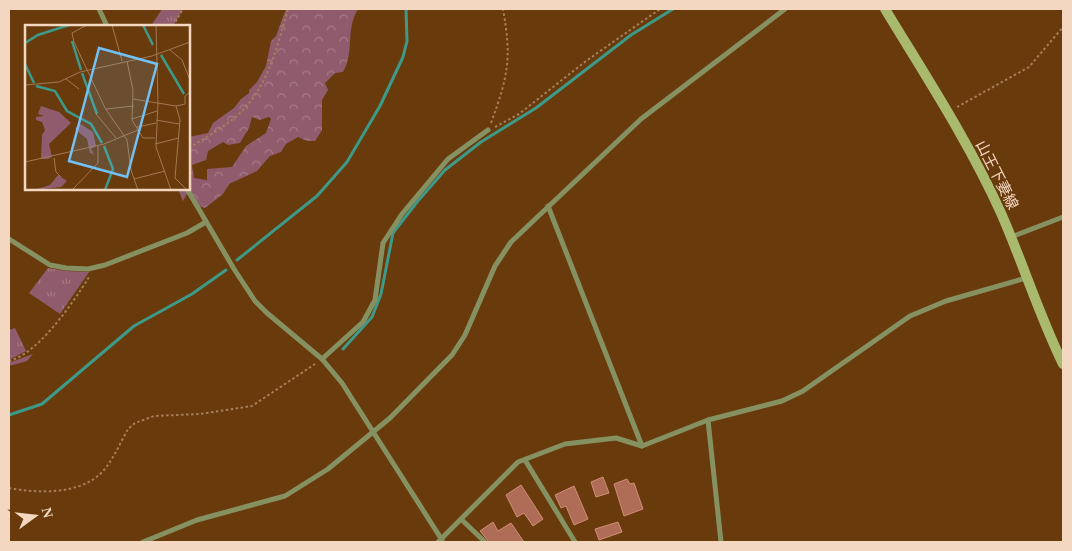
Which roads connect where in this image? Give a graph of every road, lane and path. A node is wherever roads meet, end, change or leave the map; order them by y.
1 (99, 9) edge
2 (184, 9) edge
3 (288, 9) edge
4 (503, 9) edge
5 (660, 9) edge
6 (785, 9) edge
7 (885, 9) edge
8 (107, 25) edge
9 (174, 25) edge
10 (1063, 27) edge
11 (946, 112) junction
12 (488, 130) junction
13 (190, 147) edge
14 (189, 190) edge
15 (548, 206) junction
16 (1063, 217) edge
17 (206, 222) junction
18 (1011, 237) junction
19 (9, 239) edge
20 (93, 268) junction
21 (1026, 278) junction
22 (322, 360) junction
23 (9, 361) edge
24 (1063, 364) edge
25 (708, 420) junction
26 (374, 431) junction
27 (642, 446) junction
28 (525, 460) junction
29 (9, 488) edge
30 (462, 520) junction
31 (440, 541) edge
32 (143, 542) edge
33 (485, 542) edge
34 (575, 542) edge
35 (721, 542) edge

1 - 8 street
2 - 9 path
3 - 13 path
4 - 12 path
5 - 12 path
6 - 15 street
7 - 11 main road, 山王下妻線
10 - 11 path
11 - 18 main road, 山王下妻線
12 - 22 street
14 - 17 street
15 - 26 street
15 - 27 street
16 - 18 street
17 - 20 street
17 - 22 street
18 - 21 main road, 山王下妻線
19 - 20 street
20 - 23 path
21 - 24 main road, 山王下妻線
21 - 25 street
22 - 26 street
22 - 29 path
25 - 27 street
25 - 35 street
26 - 31 street
26 - 32 street
27 - 28 street
28 - 30 street
28 - 34 street
30 - 31 street
30 - 33 street

